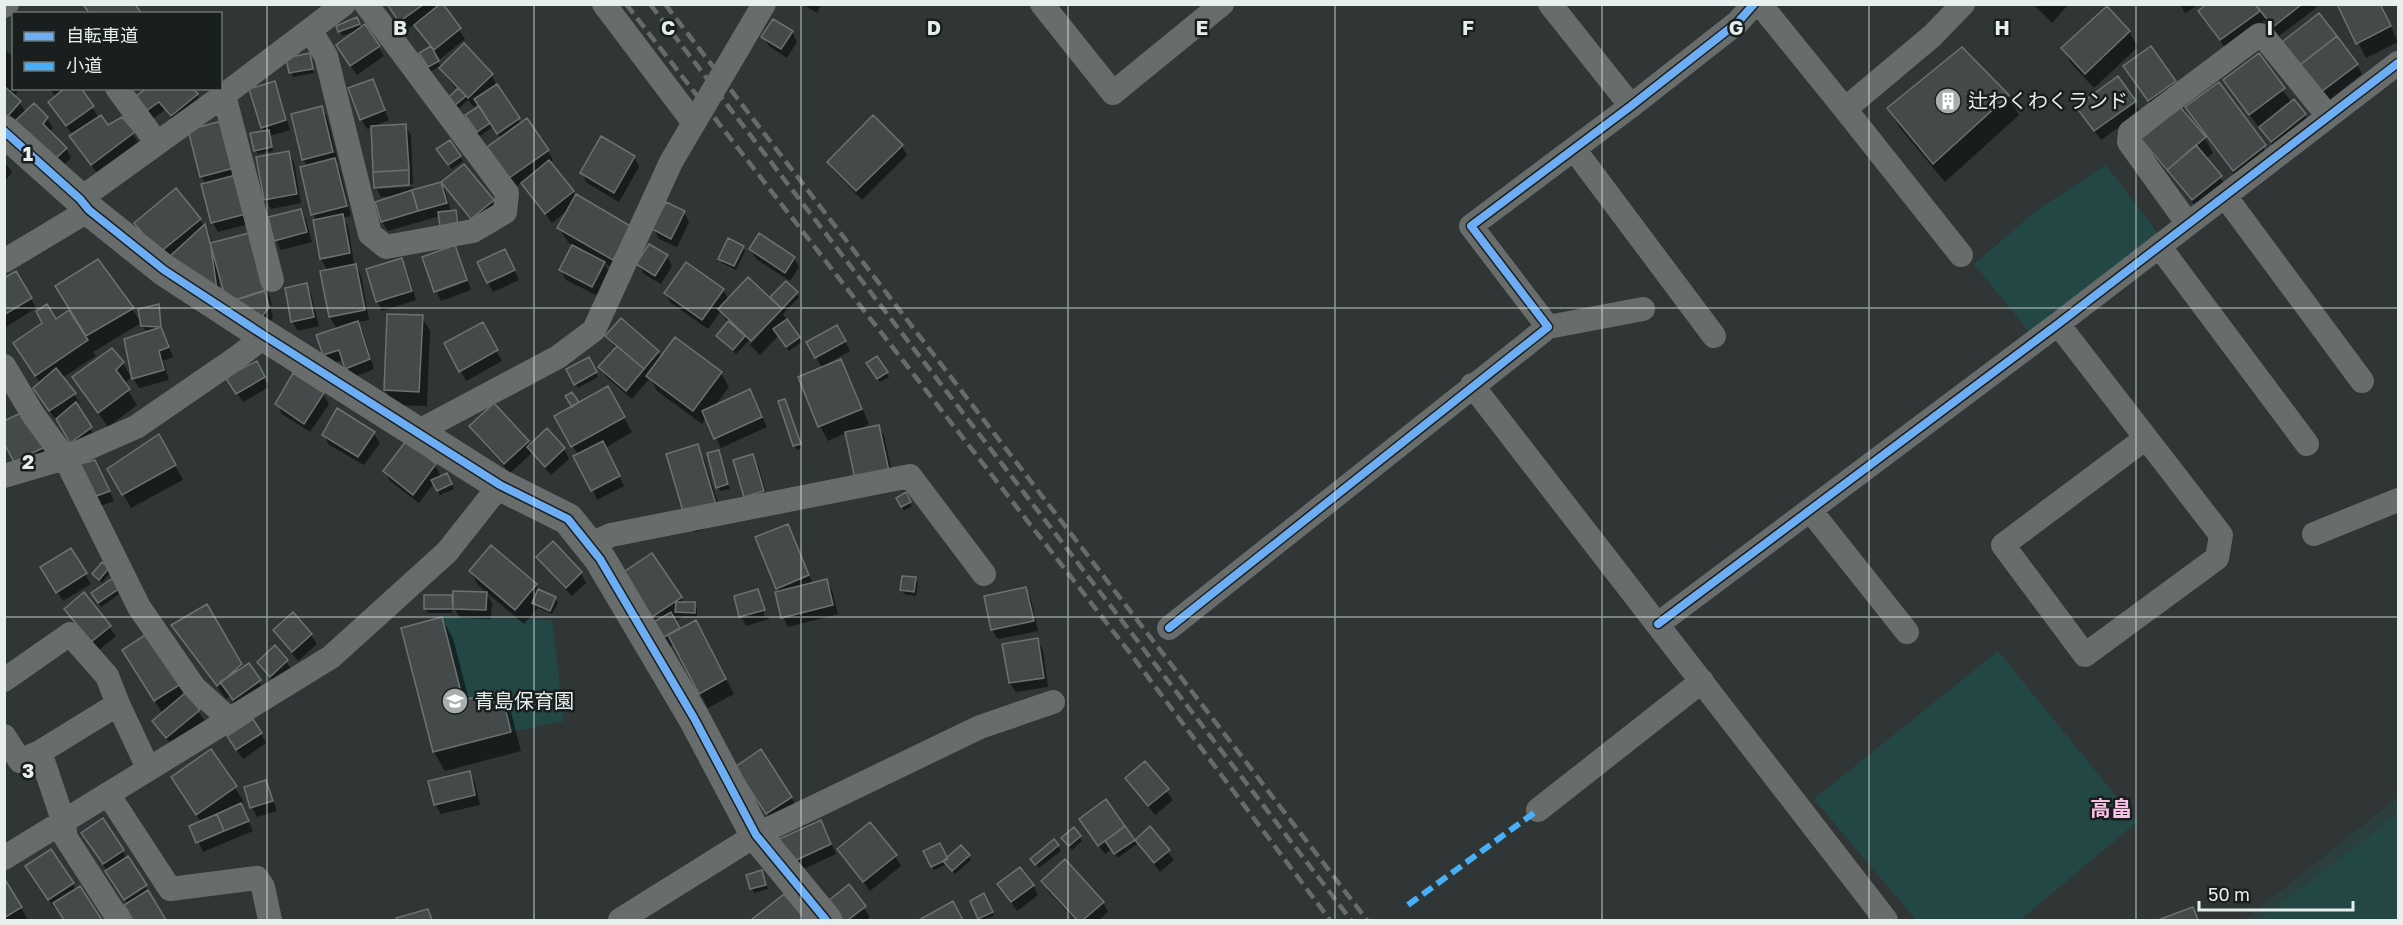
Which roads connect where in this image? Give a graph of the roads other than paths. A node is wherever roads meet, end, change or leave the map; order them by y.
1 (344, 4) edge
2 (366, 4) edge
3 (604, 4) edge
4 (764, 4) edge
5 (1042, 4) edge
6 (1222, 4) edge
7 (1550, 4) edge
8 (1754, 4) edge
9 (1760, 4) edge
10 (1963, 4) edge
11 (310, 30) junction
12 (2398, 63) edge
13 (118, 90) edge
14 (224, 94) junction
15 (1630, 106) junction
16 (1845, 109) junction
17 (2328, 116) junction
18 (694, 123) junction
19 (4, 131) edge
20 (157, 143) junction
21 (1574, 149) junction
22 (2225, 196) junction
23 (85, 205) junction
24 (2188, 224) junction
25 (2159, 246) junction
26 (1961, 255) dead end
27 (4, 261) edge
28 (272, 280) dead end
29 (1643, 309) dead end
30 (2058, 324) junction
31 (1548, 327) junction
32 (265, 336) junction
33 (1714, 336) dead end
34 (4, 366) edge
35 (2362, 381) dead end
36 (1472, 385) junction
37 (417, 432) junction
38 (2146, 438) junction
39 (2307, 444) dead end
40 (65, 458) junction
41 (4, 476) edge
42 (500, 485) junction
43 (2398, 500) edge
44 (1810, 510) junction
45 (2314, 534) dead end
46 (589, 545) junction
47 (984, 574) dead end
48 (1658, 624) junction
49 (1169, 628) dead end
50 (1907, 632) dead end
51 (4, 680) edge
52 (1702, 681) junction
53 (1053, 702) dead end
54 (118, 704) junction
55 (228, 718) junction
56 (4, 736) edge
57 (40, 752) junction
58 (148, 768) junction
59 (108, 794) junction
60 (1538, 810) dead end
61 (64, 823) junction
62 (756, 835) junction
63 (4, 858) edge
64 (119, 921) edge
65 (270, 921) edge
66 (620, 921) edge
67 (826, 921) edge
68 (1886, 921) edge

1 - 11 street
2 - 11 street
3 - 18 street
4 - 18 street
5 - 6 street
7 - 15 street
8 - 15 street
9 - 16 street
10 - 16 street
11 - 14 street
12 - 17 street
13 - 20 street
14 - 20 street
14 - 28 street
15 - 21 street
16 - 26 street
17 - 22 street
17 - 24 street
18 - 37 street
19 - 23 street
20 - 23 street
21 - 31 street
21 - 33 street
22 - 24 street
22 - 35 street
23 - 27 street
23 - 32 street
24 - 25 street
25 - 30 street
25 - 39 street
29 - 31 street
30 - 38 street
30 - 44 street
31 - 36 street
32 - 37 street
32 - 40 street
34 - 40 street
36 - 48 street
36 - 49 street
37 - 42 street
38 - 38 street
40 - 41 street
40 - 55 street
42 - 46 street
42 - 55 street
43 - 45 street
44 - 48 street
44 - 50 street
46 - 47 street
46 - 62 street
48 - 52 street
51 - 54 street
52 - 60 street
52 - 68 street
53 - 62 street
54 - 57 street
54 - 58 street
55 - 58 street
56 - 57 street
57 - 61 street
58 - 59 street
59 - 61 street
59 - 65 street
61 - 63 street
61 - 64 street
62 - 66 street
62 - 67 street

